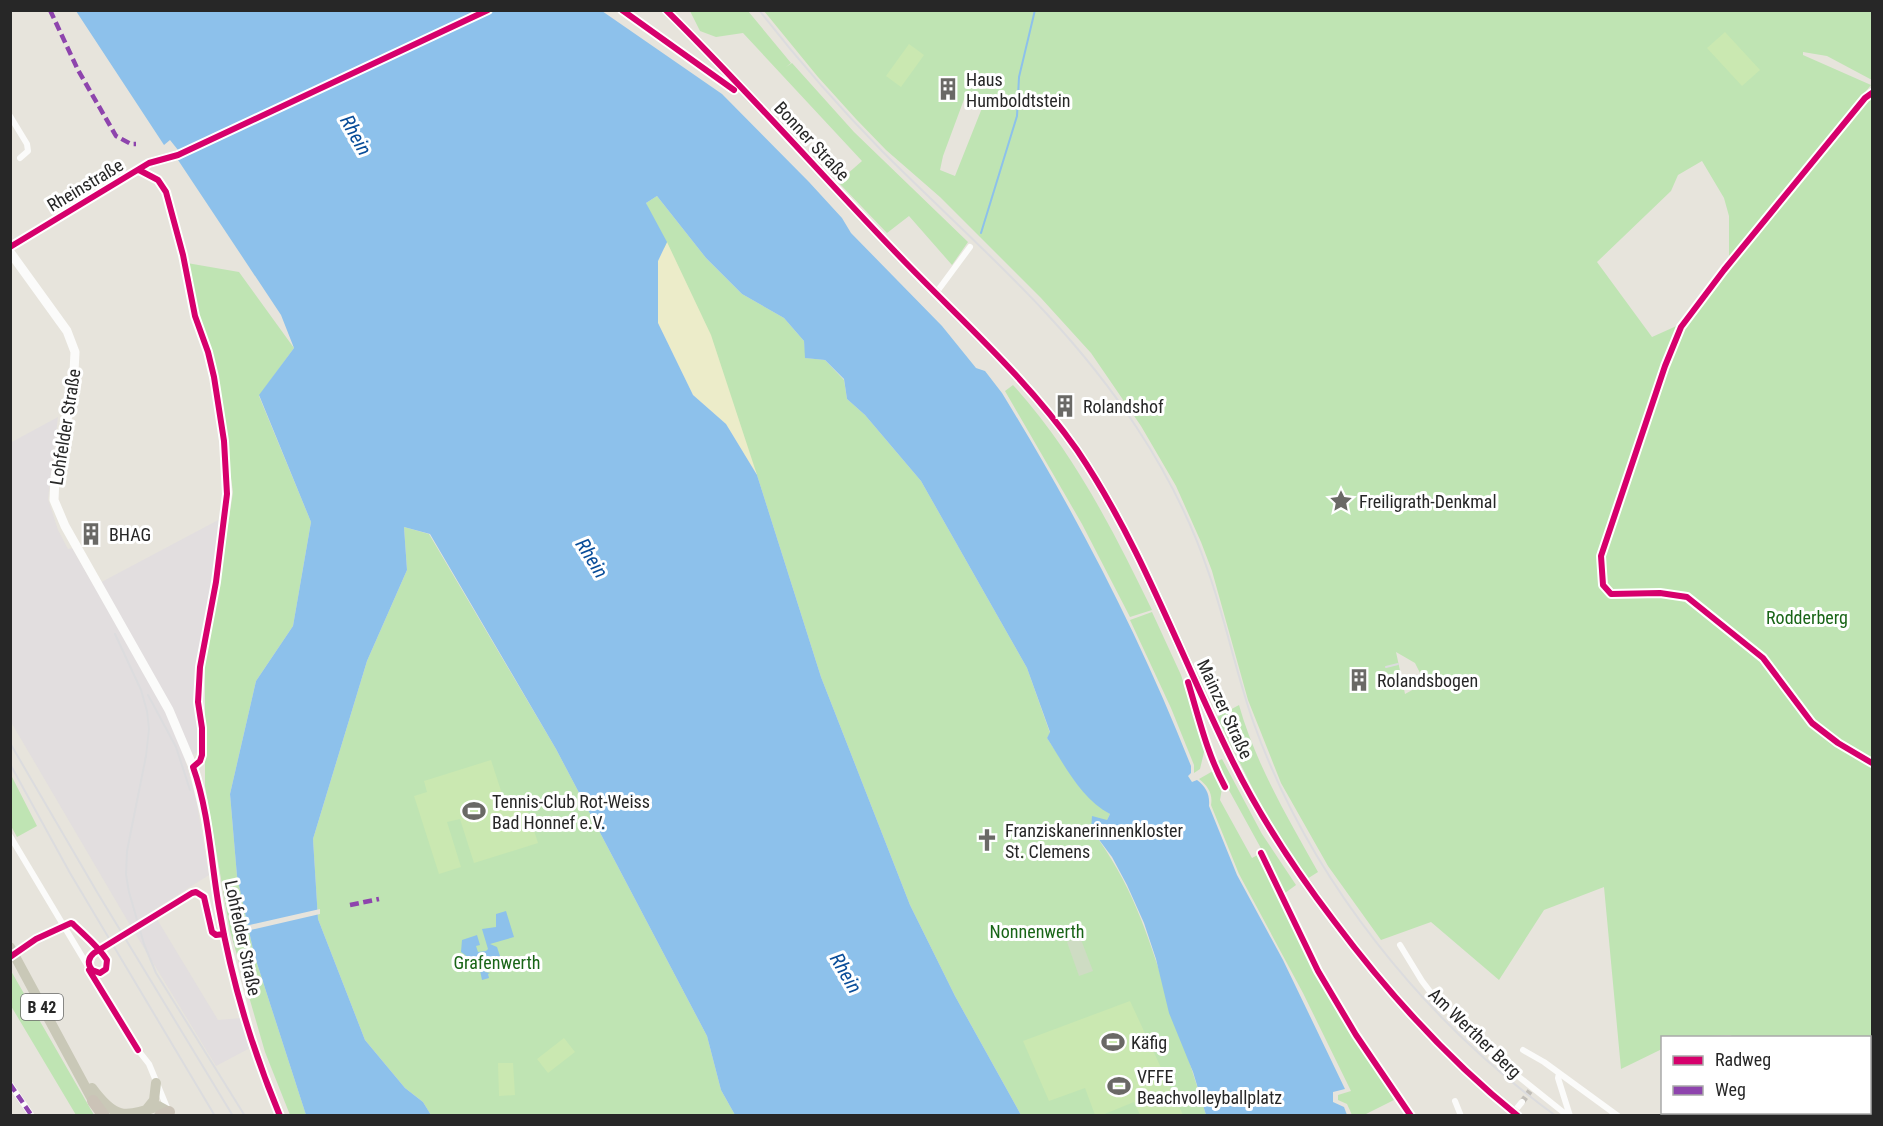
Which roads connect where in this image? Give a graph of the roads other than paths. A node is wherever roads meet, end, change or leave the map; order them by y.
1 (666, 10) edge
2 (10, 116) edge
3 (178, 155) dead end
4 (20, 158) dead end
5 (10, 247) edge
6 (970, 247) dead end
7 (10, 252) edge
8 (936, 293) junction
9 (10, 836) edge
10 (1400, 945) dead end
11 (10, 947) edge
12 (1524, 1050) dead end
13 (75, 1067) junction
14 (1559, 1073) junction
15 (156, 1083) junction
16 (10, 1084) edge
17 (93, 1101) joint
18 (1455, 1101) dead end
19 (1522, 1102) tunnel mouth
20 (144, 1112) junction
21 (166, 1114) edge
22 (1514, 1114) edge
23 (32, 1116) edge
24 (103, 1116) edge
25 (280, 1116) edge
26 (1461, 1116) edge
27 (1569, 1116) edge
28 (1618, 1116) edge

1 - 8 main road, Bonner Straße
2 - 4 street
3 - 5 street, Rheinstraße
6 - 8 street
7 - 25 street, Lohfelder Straße
8 - 22 main road, Mainzer Straße
9 - 15 street
10 - 27 street, Am Werther Berg
11 - 13 main road, B 42
12 - 14 street
13 - 17 main road, B 42
13 - 20 main road
14 - 27 street
14 - 28 street
15 - 20 main road
15 - 21 street
16 - 23 street
17 - 24 highway, B 42
18 - 26 street
19 - 22 street
20 - 21 main road

